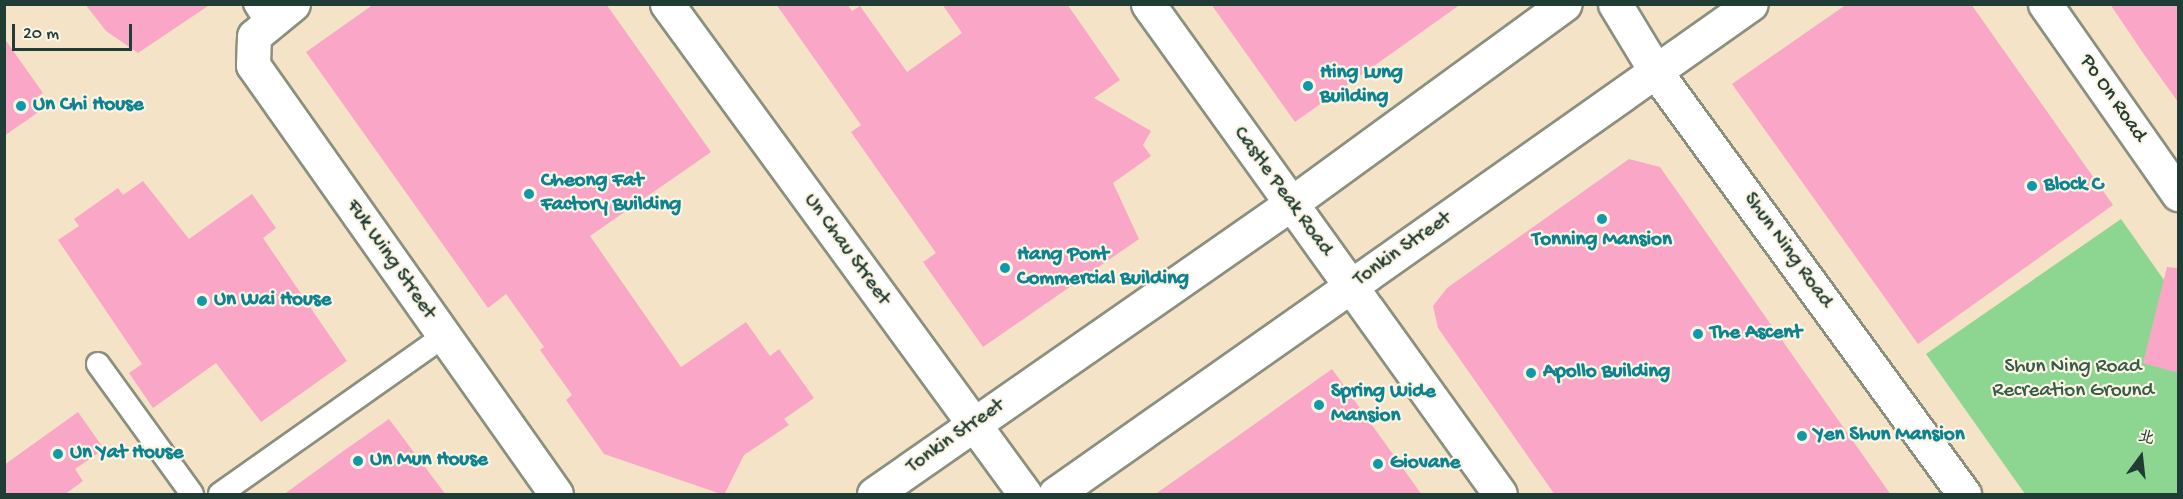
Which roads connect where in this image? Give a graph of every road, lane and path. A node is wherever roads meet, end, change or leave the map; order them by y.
1 (667, 4) edge
2 (1148, 4) edge
3 (1565, 4) edge
4 (1615, 4) edge
5 (1751, 4) edge
6 (2045, 4) edge
7 (272, 11) edge
8 (1658, 75) junction
9 (2178, 194) edge
10 (1289, 205) junction
11 (1351, 286) junction
12 (444, 336) junction
13 (98, 363) dead end
14 (974, 425) junction
15 (192, 495) edge
16 (220, 495) edge
17 (556, 495) edge
18 (874, 495) edge
19 (1025, 495) edge
20 (1055, 495) edge
21 (1500, 495) edge
22 (1964, 495) edge

1 - 14 street, Un Chau Street
2 - 10 street, Castle Peak Road
3 - 10 street, Tonkin Street
4 - 8 street, Shun Ning Road
5 - 8 street, Tonkin Street
6 - 9 street, Po On Road
7 - 12 street, Fuk Wing Street
8 - 11 street, Tonkin Street
8 - 22 street, Shun Ning Road
10 - 11 street, Castle Peak Road
10 - 14 street, Tonkin Street
11 - 20 street, Tonkin Street
11 - 21 street, Castle Peak Road
12 - 16 lane
12 - 17 street, Fuk Wing Street
13 - 15 lane
14 - 18 street, Tonkin Street
14 - 19 street, Un Chau Street

